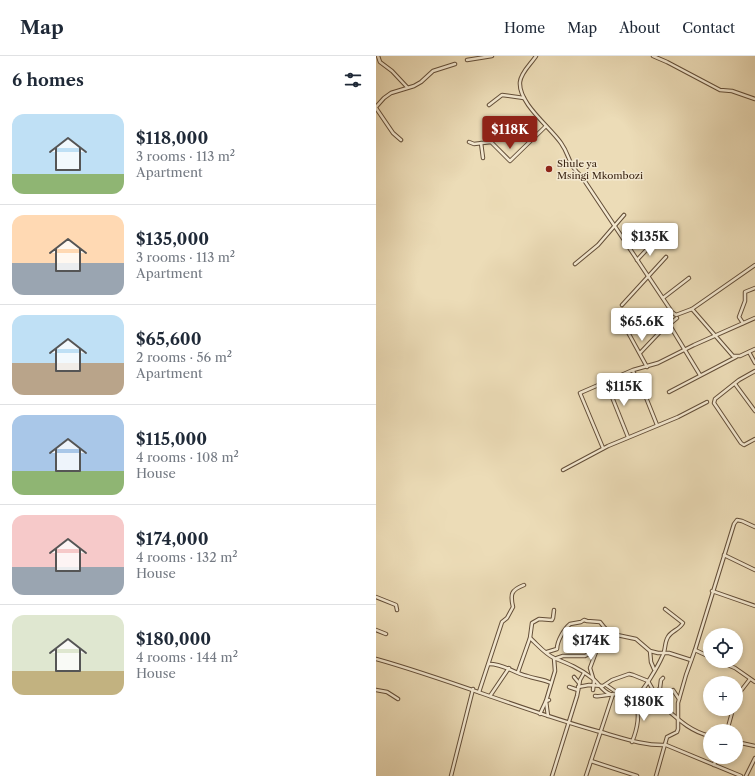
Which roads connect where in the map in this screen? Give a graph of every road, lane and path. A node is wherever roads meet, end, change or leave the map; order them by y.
1 (378, 56) edge
2 (492, 56) edge
3 (536, 56) edge
4 (653, 56) edge
5 (468, 60) dead end
6 (455, 64) dead end
7 (408, 87) junction
8 (525, 98) junction
9 (755, 100) edge
10 (489, 105) dead end
11 (376, 108) edge
12 (546, 126) junction
13 (400, 140) dead end
14 (469, 142) dead end
15 (481, 143) junction
16 (483, 158) dead end
17 (624, 215) dead end
18 (614, 227) junction
19 (652, 244) dead end
20 (666, 257) dead end
21 (637, 260) junction
22 (575, 264) dead end
23 (755, 265) edge
24 (648, 276) junction
25 (689, 278) dead end
26 (755, 288) edge
27 (663, 298) junction
28 (622, 305) dead end
29 (692, 309) junction
30 (677, 318) dead end
31 (755, 318) edge
32 (669, 324) junction
33 (743, 324) junction
34 (624, 325) dead end
35 (716, 336) junction
36 (684, 349) junction
37 (755, 349) edge
38 (749, 352) junction
39 (640, 353) junction
40 (740, 356) junction
41 (755, 363) edge
42 (647, 366) junction
43 (633, 370) junction
44 (755, 371) edge
45 (700, 375) junction
46 (606, 382) junction
47 (735, 384) junction
48 (669, 392) dead end
49 (707, 402) dead end
50 (755, 411) edge
51 (657, 425) junction
52 (628, 437) junction
53 (755, 439) edge
54 (603, 448) junction
55 (563, 470) dead end
56 (755, 527) edge
57 (724, 554) junction
58 (755, 570) edge
59 (524, 585) dead end
60 (712, 591) junction
61 (376, 598) edge
62 (755, 606) edge
63 (665, 609) dead end
64 (397, 610) dead end
65 (554, 610) dead end
66 (606, 628) junction
67 (376, 630) edge
68 (386, 634) dead end
69 (614, 634) junction
70 (530, 638) junction
71 (600, 643) junction
72 (695, 650) junction
73 (650, 651) junction
74 (547, 652) junction
75 (664, 653) junction
76 (703, 654) edge
77 (555, 658) junction
78 (376, 660) edge
79 (692, 660) junction
80 (489, 664) junction
81 (509, 668) junction
82 (735, 668) edge
83 (654, 669) junction
84 (518, 672) junction
85 (584, 673) junction
86 (574, 677) dead end
87 (664, 678) dead end
88 (593, 679) junction
89 (750, 679) junction
90 (648, 681) junction
91 (755, 682) edge
92 (551, 683) junction
93 (606, 685) junction
94 (593, 686) junction
95 (600, 686) junction
96 (569, 687) dead end
97 (578, 687) junction
98 (743, 688) edge
99 (473, 689) junction
100 (376, 690) edge
101 (593, 690) dead end
102 (673, 690) dead end
103 (479, 692) junction
104 (604, 692) junction
105 (655, 694) junction
106 (612, 695) junction
107 (639, 695) junction
108 (490, 696) junction
109 (594, 696) dead end
110 (604, 696) junction
111 (623, 696) junction
112 (398, 699) dead end
113 (679, 699) junction
114 (547, 701) junction
115 (636, 702) dead end
116 (658, 702) junction
117 (638, 712) junction
118 (540, 714) junction
119 (548, 716) junction
120 (678, 720) junction
121 (568, 723) junction
122 (600, 732) junction
123 (703, 734) edge
124 (632, 742) junction
125 (743, 743) edge
126 (666, 745) junction
127 (755, 746) edge
128 (755, 758) edge
129 (591, 761) junction
130 (714, 765) joint
131 (451, 776) edge
132 (552, 776) edge
133 (586, 776) edge
134 (636, 776) edge
135 (656, 776) edge
136 (741, 776) edge
137 (746, 776) edge

1 - 7 street
2 - 5 street
3 - 8 street
4 - 9 street
6 - 7 street
7 - 11 street
8 - 10 street
8 - 12 street
11 - 13 street
12 - 15 street
12 - 18 street
14 - 15 street
15 - 16 street
17 - 18 street
18 - 21 street
18 - 22 street
19 - 21 street
20 - 24 street
21 - 24 street
23 - 29 street
24 - 27 street
24 - 28 street
25 - 27 street
26 - 33 street
27 - 29 street
29 - 35 street
30 - 32 street
31 - 33 street
32 - 36 street
32 - 39 street
33 - 35 street
34 - 39 street
35 - 36 street
35 - 40 street
36 - 42 street
36 - 45 street
37 - 38 street
38 - 40 street
38 - 41 street
39 - 42 street
40 - 45 street
42 - 43 street
43 - 46 street
43 - 51 street
44 - 47 street
45 - 48 street
46 - 52 street
46 - 54 street
47 - 50 street
47 - 53 street
49 - 51 street
51 - 52 street
52 - 54 street
54 - 55 street
56 - 57 street
57 - 58 street
57 - 60 street
59 - 80 street
60 - 62 street
60 - 72 street
61 - 64 street
63 - 75 street
65 - 70 street
66 - 69 street
66 - 71 street
66 - 74 street
67 - 68 street
69 - 71 street
69 - 73 street
70 - 74 street
70 - 84 street
71 - 77 street
71 - 88 street
72 - 76 street
72 - 79 street
73 - 75 street
73 - 83 street
74 - 77 street
75 - 79 street
75 - 83 street
77 - 85 street
77 - 92 street
78 - 99 street
79 - 113 street
80 - 81 street
80 - 103 street
81 - 84 street
81 - 108 street
82 - 89 street
83 - 90 street
84 - 92 street
85 - 88 street
85 - 97 street
86 - 97 street
87 - 105 street
88 - 94 street
88 - 95 street
89 - 91 street
89 - 98 street
90 - 93 street
90 - 105 street
90 - 107 street
92 - 114 street
93 - 95 street
93 - 111 street
94 - 95 street
94 - 97 street
94 - 101 street
95 - 104 street
96 - 97 street
97 - 121 street
99 - 103 street
99 - 131 street
100 - 112 street
102 - 113 street
103 - 108 street
104 - 106 street
104 - 110 street
105 - 107 street
105 - 116 street
106 - 110 street
106 - 111 street
106 - 122 street
107 - 111 street
107 - 116 street
108 - 118 street
109 - 110 street
111 - 117 street
113 - 120 street
114 - 118 street
114 - 119 street
115 - 117 street
116 - 120 street
117 - 124 street
118 - 119 street
119 - 121 street
120 - 123 street
120 - 126 street
121 - 122 street
121 - 132 street
122 - 124 street
122 - 129 street
124 - 126 street
125 - 127 street
126 - 130 street
126 - 135 street
128 - 137 street
129 - 133 street
129 - 134 street
130 - 136 street

